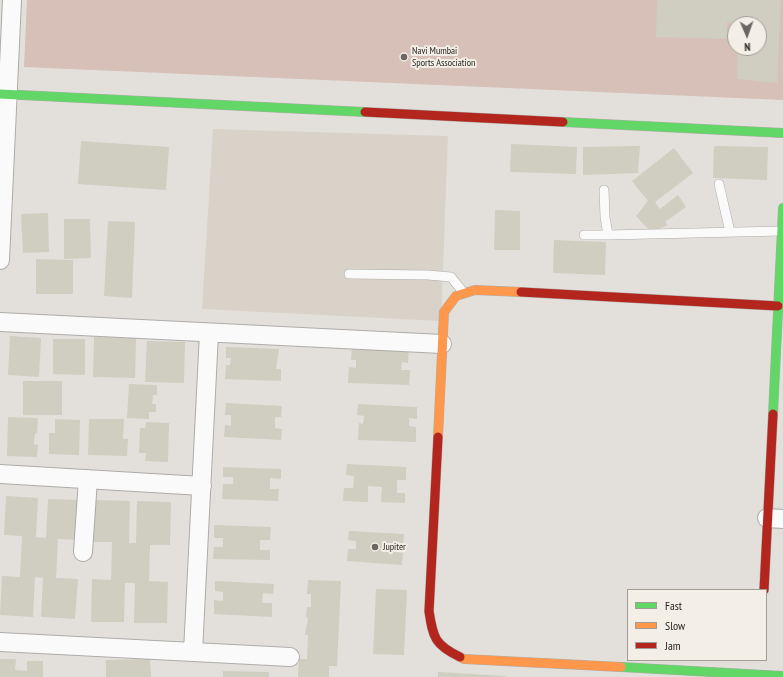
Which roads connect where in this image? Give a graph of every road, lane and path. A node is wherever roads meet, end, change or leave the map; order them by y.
1 (12, 0) edge
2 (4, 95) edge
3 (783, 133) edge
4 (719, 184) dead end
5 (604, 190) dead end
6 (783, 208) edge
7 (782, 231) junction
8 (730, 232) junction
9 (584, 235) dead end
10 (608, 235) junction
11 (0, 260) edge
12 (349, 274) dead end
13 (464, 293) junction
14 (778, 306) junction
15 (0, 322) edge
16 (209, 333) junction
17 (442, 344) junction
18 (779, 358) edge
19 (0, 474) edge
20 (88, 479) junction
21 (202, 486) junction
22 (775, 519) edge
23 (83, 552) dead end
24 (764, 589) edge
25 (0, 642) edge
26 (193, 652) junction
27 (290, 657) dead end
28 (578, 671) edge
29 (760, 673) edge
30 (783, 676) edge

1 - 2 street
2 - 3 street
2 - 11 street
4 - 8 lane
5 - 10 lane
6 - 7 street
7 - 8 lane
7 - 14 street
8 - 10 lane
9 - 10 lane
12 - 13 lane
13 - 14 street
13 - 17 street
14 - 18 street
15 - 16 street
16 - 17 street
16 - 21 street
17 - 28 street
18 - 22 street
19 - 20 street
20 - 21 street
20 - 23 street
21 - 26 street
22 - 24 street
25 - 26 street
26 - 27 street
28 - 29 street
29 - 30 street

